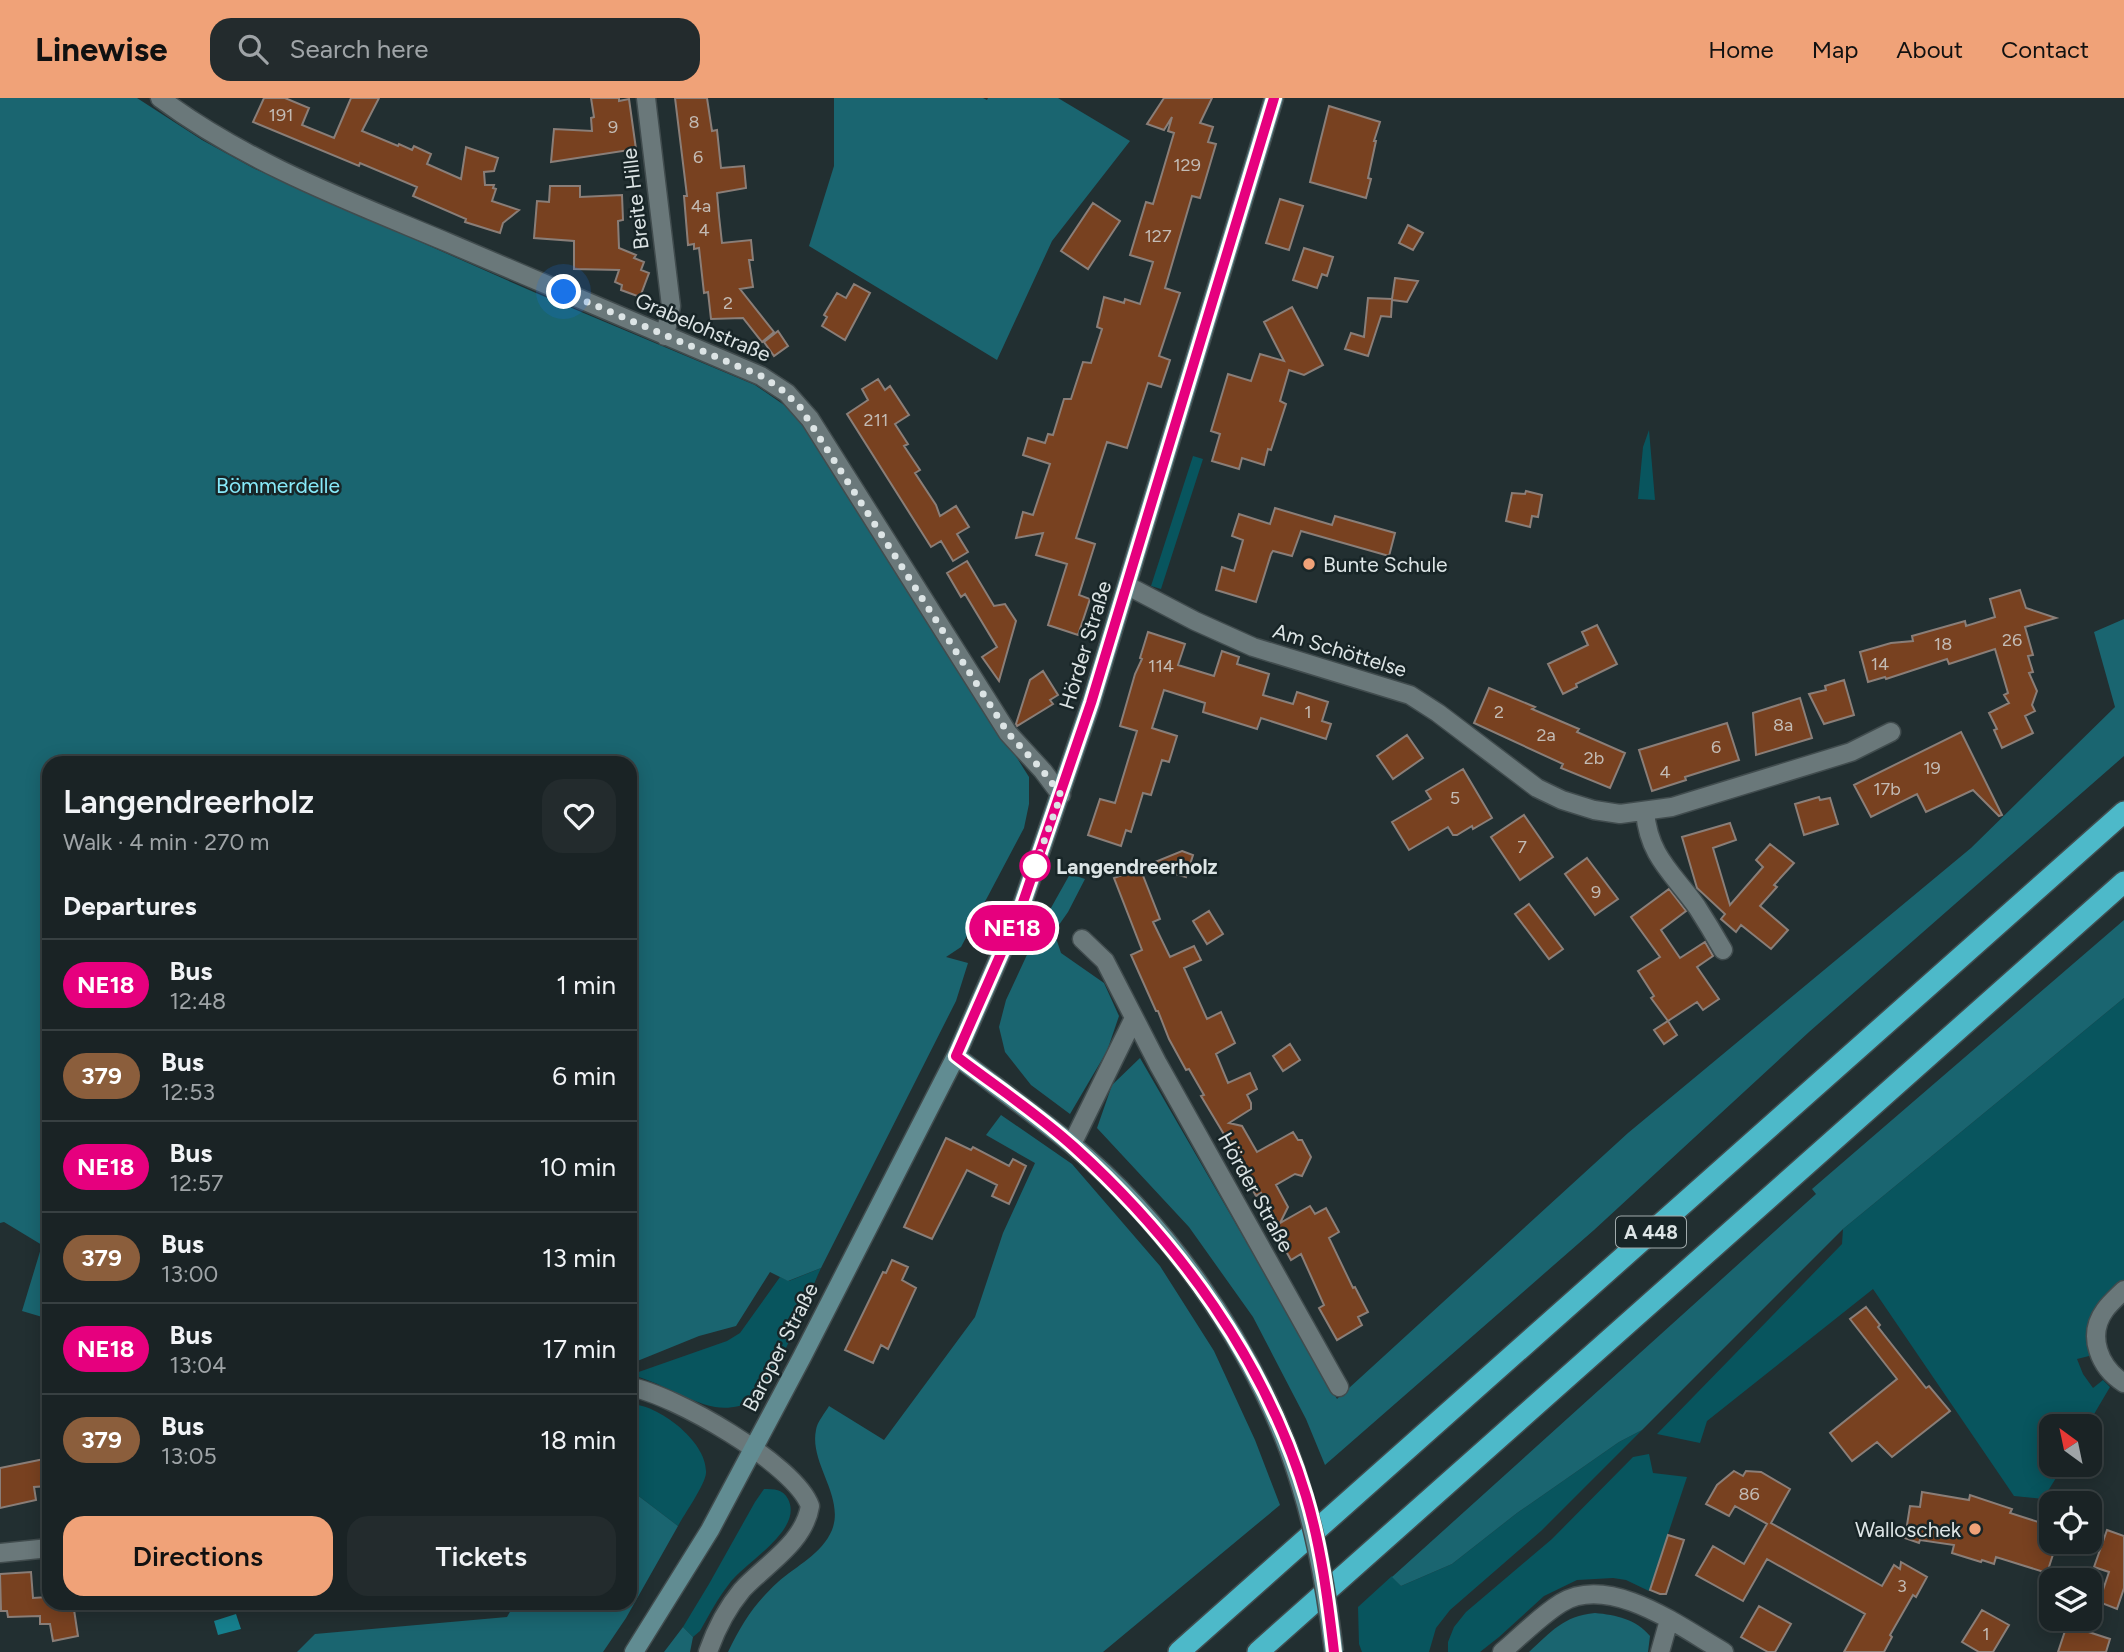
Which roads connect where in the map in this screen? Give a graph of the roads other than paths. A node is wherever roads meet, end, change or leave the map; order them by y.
1 (160, 98) edge
2 (646, 98) edge
3 (1274, 98) edge
4 (665, 336) junction
5 (1128, 586) junction
6 (1891, 732) dead end
7 (1061, 795) junction
8 (1645, 812) junction
9 (2124, 812) edge
10 (2124, 882) edge
11 (1082, 939) dead end
12 (1723, 950) dead end
13 (1134, 1018) junction
14 (956, 1056) junction
15 (1072, 1144) junction
16 (2124, 1290) edge
17 (2124, 1383) edge
18 (1339, 1387) dead end
19 (637, 1388) edge
20 (754, 1448) junction
21 (42, 1549) edge
22 (0, 1553) edge
23 (1669, 1620) junction
24 (634, 1652) edge
25 (708, 1652) edge
26 (1179, 1652) edge
27 (1258, 1652) edge
28 (1334, 1652) edge
29 (1502, 1652) edge
30 (1660, 1652) edge
31 (1724, 1652) edge

1 - 4 street, Grabelohstraße
2 - 4 street, Breite Hille
3 - 5 main road, Hörder Straße
4 - 7 street, Grabelohstraße
5 - 7 main road, Hörder Straße
5 - 8 street, Am Schöttelse
6 - 8 street, Am Schöttelse
7 - 14 main road, Hörder Straße
8 - 12 street
9 - 26 highway, A 448
10 - 27 highway, A 448
11 - 13 street, Hörder Straße
13 - 15 street
13 - 18 street, Hörder Straße
14 - 15 main road
14 - 20 main road, Baroper Straße
15 - 28 main road, bridge
16 - 17 street
19 - 20 street
20 - 24 main road, Baroper Straße
20 - 25 street
21 - 22 street
23 - 29 street
23 - 30 street
23 - 31 street

